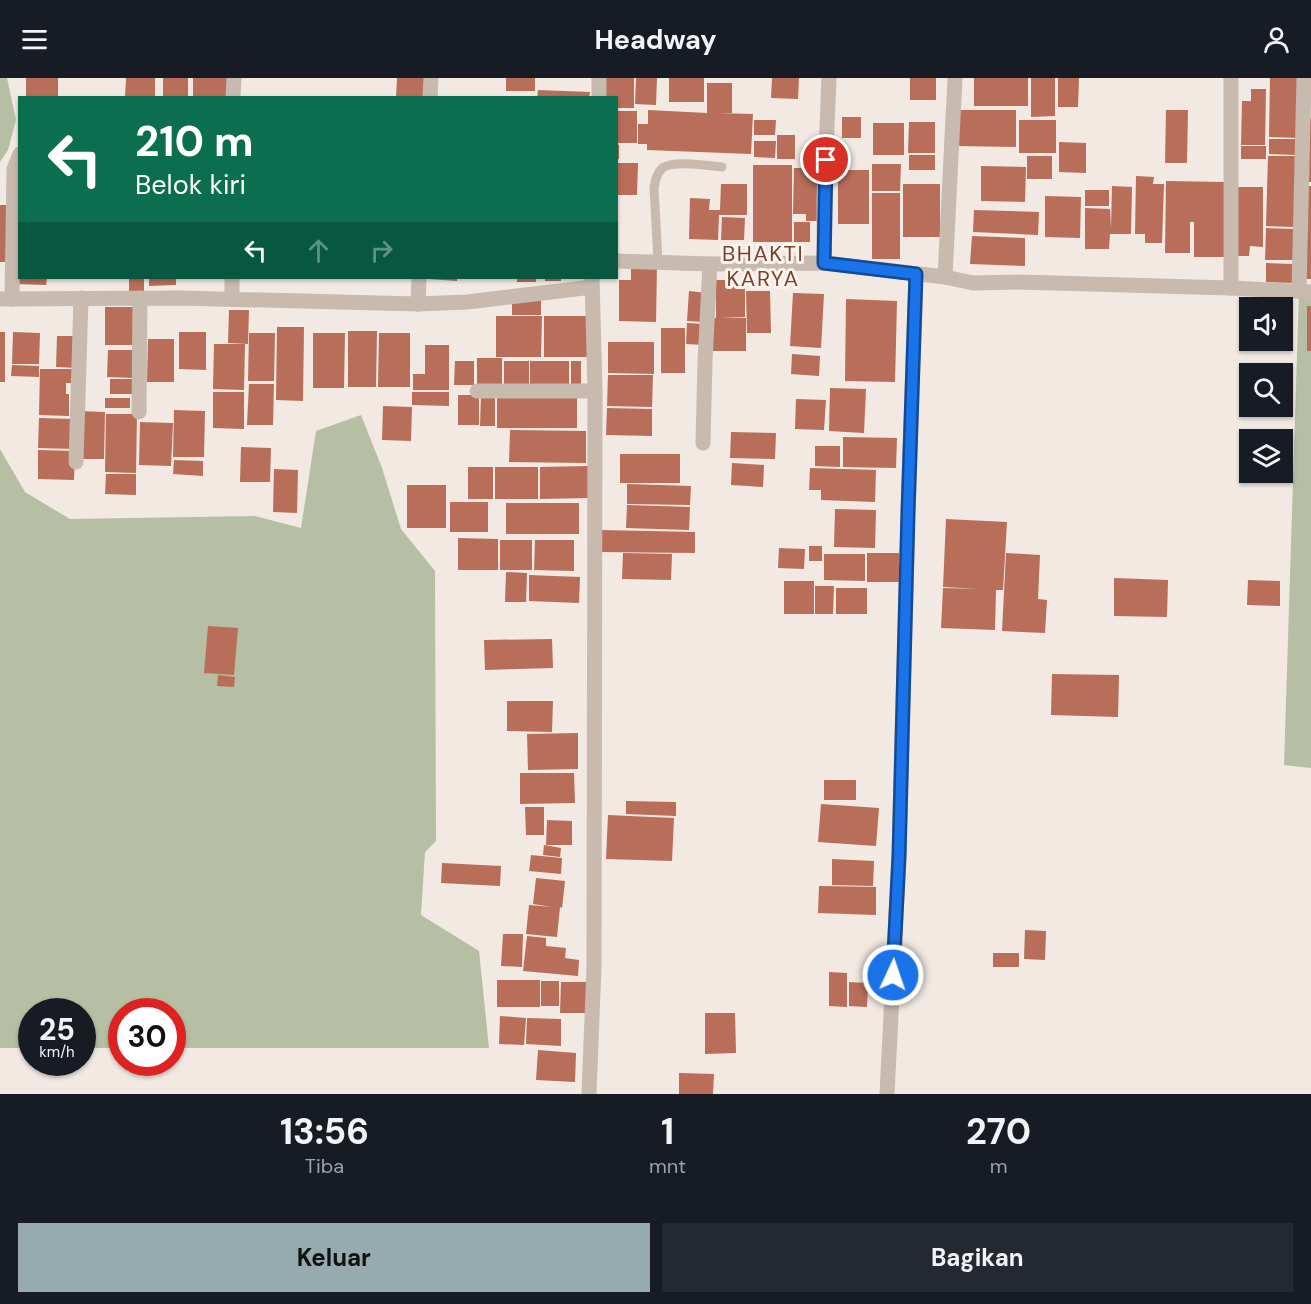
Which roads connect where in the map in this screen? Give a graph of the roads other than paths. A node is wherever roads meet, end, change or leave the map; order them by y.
1 (234, 78) edge
2 (431, 78) edge
3 (599, 78) edge
4 (830, 78) edge
5 (955, 78) edge
6 (1231, 78) edge
7 (1304, 78) edge
8 (233, 96) edge
9 (430, 96) edge
10 (599, 96) edge
11 (18, 159) edge
12 (722, 167) dead end
13 (618, 261) edge
14 (658, 261) junction
15 (824, 263) junction
16 (710, 264) junction
17 (916, 274) junction
18 (945, 277) junction
19 (232, 279) edge
20 (419, 279) edge
21 (592, 282) edge
22 (1231, 288) junction
23 (1305, 292) edge
24 (81, 298) junction
25 (140, 298) junction
26 (6, 299) edge
27 (232, 299) junction
28 (418, 304) junction
29 (477, 390) dead end
30 (595, 391) junction
31 (139, 412) dead end
32 (703, 443) dead end
33 (76, 462) dead end
34 (589, 1094) edge
35 (887, 1094) edge

1 - 8 street
2 - 9 street
3 - 10 street
4 - 15 street
5 - 18 street
6 - 22 street
7 - 23 street
11 - 26 street
12 - 14 lane
13 - 14 street
14 - 16 street
15 - 16 street
15 - 17 street
16 - 32 street
17 - 18 street
17 - 35 street
18 - 22 street
19 - 27 street
20 - 28 street
21 - 28 street
21 - 30 street
22 - 23 street
24 - 25 street
24 - 26 street
24 - 33 street
25 - 27 street
25 - 31 street
27 - 28 street
29 - 30 street
30 - 34 street

